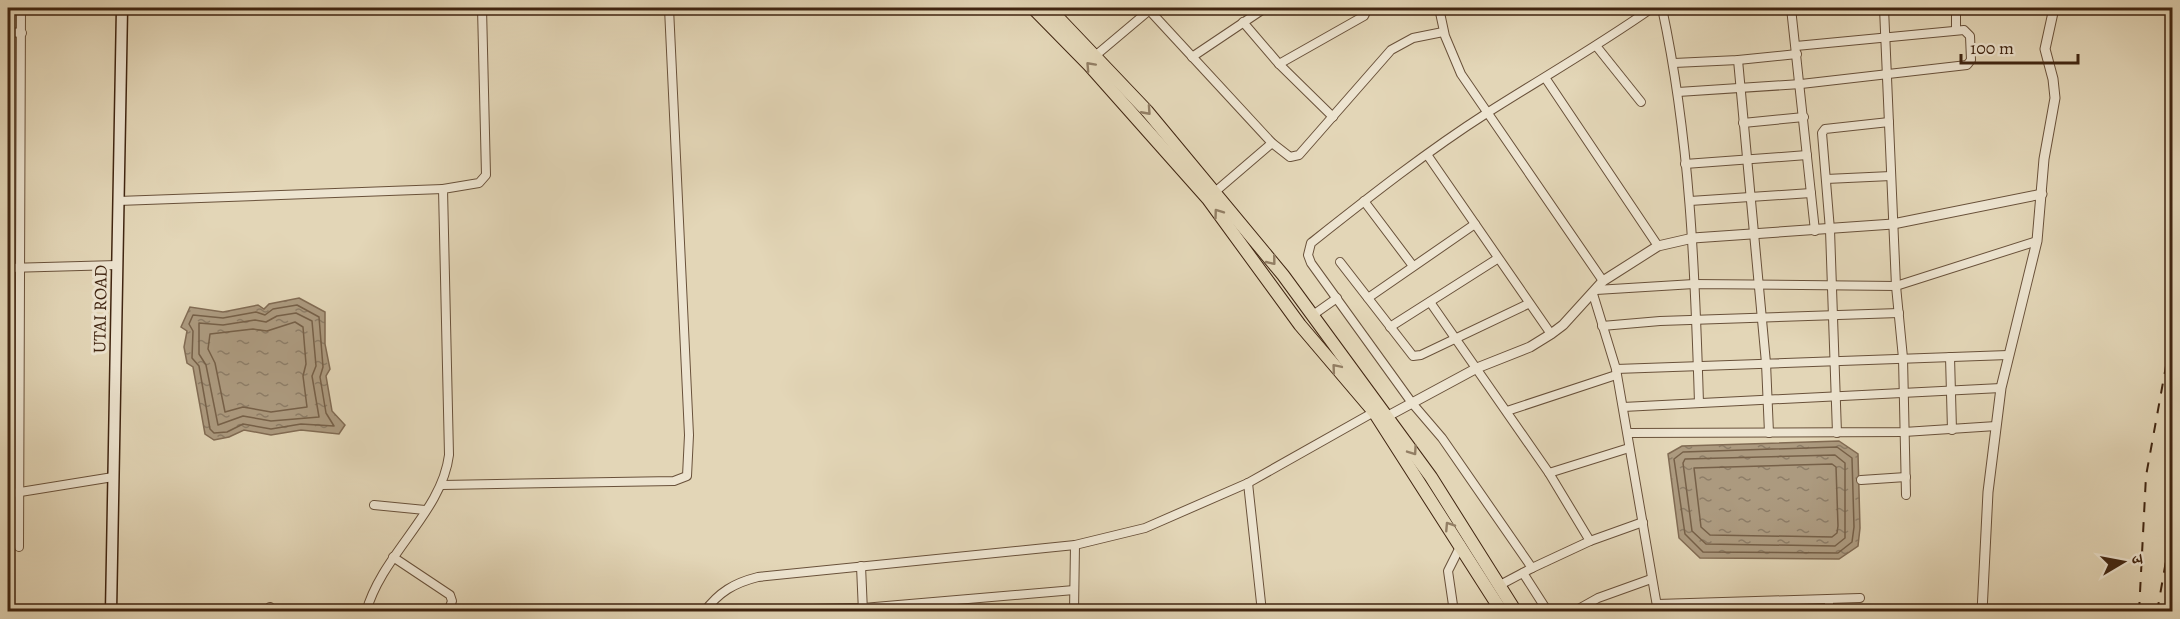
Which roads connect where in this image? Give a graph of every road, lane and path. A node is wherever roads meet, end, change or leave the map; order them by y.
1 (21, 8) edge
2 (122, 8) edge
3 (482, 8) edge
4 (669, 8) edge
5 (1033, 8) edge
6 (1049, 8) edge
7 (1265, 8) edge
8 (1368, 8) edge
9 (1439, 8) edge
10 (1652, 8) edge
11 (1662, 8) edge
12 (1791, 8) edge
13 (1884, 8) edge
14 (1956, 8) edge
15 (2054, 8) edge
16 (1151, 9) edge
17 (1244, 22) junction
18 (1956, 30) junction
19 (8, 32) edge
20 (22, 33) junction
21 (1444, 34) junction
22 (1885, 37) junction
23 (1597, 47) junction
24 (1797, 50) junction
25 (1095, 56) junction
26 (1192, 57) junction
27 (1738, 60) junction
28 (1674, 63) junction
29 (1279, 64) junction
30 (1887, 74) junction
31 (1546, 79) junction
32 (1801, 84) junction
33 (1740, 88) junction
34 (1678, 92) junction
35 (1641, 102) dead end
36 (1486, 114) junction
37 (1333, 117) junction
38 (1804, 117) junction
39 (1889, 122) junction
40 (1743, 123) junction
41 (1272, 143) junction
42 (1807, 155) junction
43 (1428, 156) junction
44 (1747, 159) junction
45 (1685, 164) junction
46 (1891, 176) junction
47 (1826, 179) junction
48 (442, 189) junction
49 (1216, 191) junction
50 (1811, 193) junction
51 (2042, 194) junction
52 (1750, 198) junction
53 (118, 201) junction
54 (1364, 201) junction
55 (1690, 201) junction
56 (1475, 224) junction
57 (1893, 224) junction
58 (1830, 230) junction
59 (1815, 231) junction
60 (1754, 234) junction
61 (1693, 238) junction
62 (2037, 241) junction
63 (1658, 246) junction
64 (1497, 259) junction
65 (1340, 262) dead end
66 (117, 266) junction
67 (1413, 266) junction
68 (8, 268) edge
69 (21, 268) junction
70 (1603, 281) junction
71 (1694, 284) junction
72 (1758, 285) junction
73 (1831, 286) junction
74 (1896, 286) junction
75 (1594, 292) junction
76 (1368, 298) junction
77 (1334, 300) junction
78 (1430, 302) junction
79 (1528, 304) junction
80 (1318, 311) junction
81 (1899, 313) junction
82 (1833, 317) junction
83 (1762, 320) junction
84 (1696, 321) junction
85 (1602, 326) junction
86 (1390, 327) junction
87 (1551, 334) junction
88 (1456, 338) junction
89 (2008, 355) junction
90 (1950, 357) junction
91 (1903, 358) junction
92 (1835, 361) junction
93 (1766, 363) junction
94 (1698, 366) junction
95 (1477, 368) junction
96 (1616, 372) junction
97 (2001, 388) junction
98 (1951, 390) junction
99 (1904, 392) junction
100 (1836, 396) junction
101 (1768, 399) junction
102 (1412, 403) junction
103 (1699, 403) junction
104 (1623, 407) junction
105 (1507, 411) junction
106 (1374, 412) junction
107 (1388, 416) junction
108 (1996, 426) junction
109 (1952, 430) junction
110 (1904, 432) junction
111 (1628, 433) junction
112 (1769, 433) junction
113 (1837, 433) junction
114 (1629, 448) junction
115 (1549, 473) junction
116 (113, 477) junction
117 (1906, 477) junction
118 (1861, 480) dead end
119 (1248, 483) junction
120 (442, 484) junction
121 (19, 493) junction
122 (8, 494) edge
123 (1906, 495) dead end
124 (374, 505) dead end
125 (425, 510) junction
126 (1643, 522) junction
127 (1590, 542) junction
128 (1075, 545) junction
129 (1461, 545) junction
130 (19, 547) dead end
131 (393, 557) junction
132 (861, 566) junction
133 (1532, 568) junction
134 (1523, 573) junction
135 (1651, 579) junction
136 (1500, 585) junction
137 (1074, 590) junction
138 (1860, 598) dead end
139 (1829, 599) junction
140 (1657, 608) edge
141 (863, 610) edge
142 (704, 611) edge
143 (111, 612) edge
144 (366, 612) edge
145 (448, 612) edge
146 (1074, 612) edge
147 (1262, 612) edge
148 (1454, 612) edge
149 (1502, 612) edge
150 (1516, 612) edge
151 (1548, 612) edge
152 (1573, 612) edge
153 (1829, 612) edge
154 (1982, 612) edge

1 - 20 street
2 - 53 main road, UTAI ROAD
3 - 48 street
4 - 120 street
106 -> 5 main road
6 - 25 main road
7 - 17 street
8 - 29 street
9 - 21 street
10 - 23 street
11 - 28 street
12 - 24 street
13 - 22 street
14 - 18 street
15 - 51 street
16 - 25 street
16 - 26 street
17 - 26 street
17 - 29 street
18 - 22 street
18 - 30 street
19 - 20 street
20 - 69 street
21 - 36 street
21 - 37 street
22 - 24 street
22 - 30 street
23 - 31 street
23 - 35 street
24 - 27 street
24 - 32 street
25 -> 49 main road
26 - 41 street
27 - 28 street
27 - 33 street
28 - 34 street
29 - 37 street
30 - 32 street
30 - 39 street
31 - 36 street
31 - 63 street
32 - 33 street
32 - 38 street
33 - 34 street
33 - 40 street
34 - 45 street
36 - 43 street
36 - 70 street
37 - 41 street
38 - 40 street
38 - 42 street
39 - 46 street
39 - 47 street
40 - 44 street
41 - 49 street
42 - 44 street
42 - 50 street
43 - 54 street
43 - 56 street
44 - 45 street
44 - 52 street
45 - 55 street
46 - 47 street
46 - 57 street
47 - 58 street
48 - 53 street
48 - 120 street
49 -> 80 main road
50 - 52 street
50 - 59 street
51 - 57 street
51 - 62 street
52 - 55 street
52 - 60 street
53 - 66 main road, UTAI ROAD
54 - 67 street
54 - 77 street
55 - 61 street
56 - 64 street
56 - 67 street
57 - 58 street
57 - 74 street
58 - 59 street
58 - 73 street
59 - 60 street
60 - 61 street
60 - 72 street
61 - 63 street
61 - 71 street
62 - 74 street
62 - 89 street
63 - 70 street
64 - 78 street
64 - 79 street
65 - 76 street
66 - 69 street
66 - 116 main road, UTAI ROAD
67 - 76 street
68 - 69 street
69 - 121 street
70 - 75 street
71 - 72 street
71 - 75 street
71 - 84 street
72 - 73 street
72 - 83 street
73 - 74 street
73 - 82 street
74 - 81 street
75 - 85 street
75 - 87 street
76 - 86 street
77 - 80 street
77 - 102 street
78 - 86 street
78 - 88 street
79 - 87 street
79 - 88 street
80 - 107 main road
81 - 82 street
81 - 91 street
82 - 83 street
82 - 92 street
83 - 84 street
83 - 93 street
84 - 85 street
84 - 94 street
85 - 96 street
86 - 88 street
87 - 95 street
88 - 95 street
89 - 90 street
89 - 97 street
90 - 91 street
90 - 98 street
91 - 92 street
91 - 99 street
92 - 93 street
92 - 100 street
93 - 94 street
93 - 101 street
94 - 96 street
94 - 103 street
95 - 102 street
95 - 105 street
96 - 104 street
96 - 105 street
97 - 98 street
97 - 108 street
98 - 99 street
98 - 109 street
99 - 100 street
99 - 110 street
100 - 101 street
100 - 113 street
101 - 103 street
101 - 112 street
102 - 107 street
102 - 133 street
103 - 104 street
104 - 111 street
105 - 115 street
106 - 107 street
106 - 119 street
129 -> 106 main road
107 -> 136 main road
108 - 109 street
108 - 154 street
109 - 110 street
110 - 113 street
110 - 117 street
111 - 112 street
111 - 114 street
112 - 113 street
114 - 115 street
114 - 126 street
115 - 127 street
116 - 121 street
116 - 143 main road, UTAI ROAD
117 - 118 street
117 - 123 street
119 - 128 street
119 - 147 street
120 - 125 street
121 - 122 street
121 - 130 street
124 - 125 street
125 - 131 street
126 - 127 street
126 - 135 street
127 - 133 street
128 - 132 street
128 - 137 street
129 - 148 street
129 - 149 main road
131 - 144 street
131 - 145 street
132 - 141 street
132 - 142 street
133 - 134 street
134 - 136 street
134 - 151 street
135 - 140 street
135 - 152 street
136 - 150 main road
137 - 141 street
137 - 146 street
138 - 139 street
139 - 140 street
139 - 153 street
141 - 142 street

